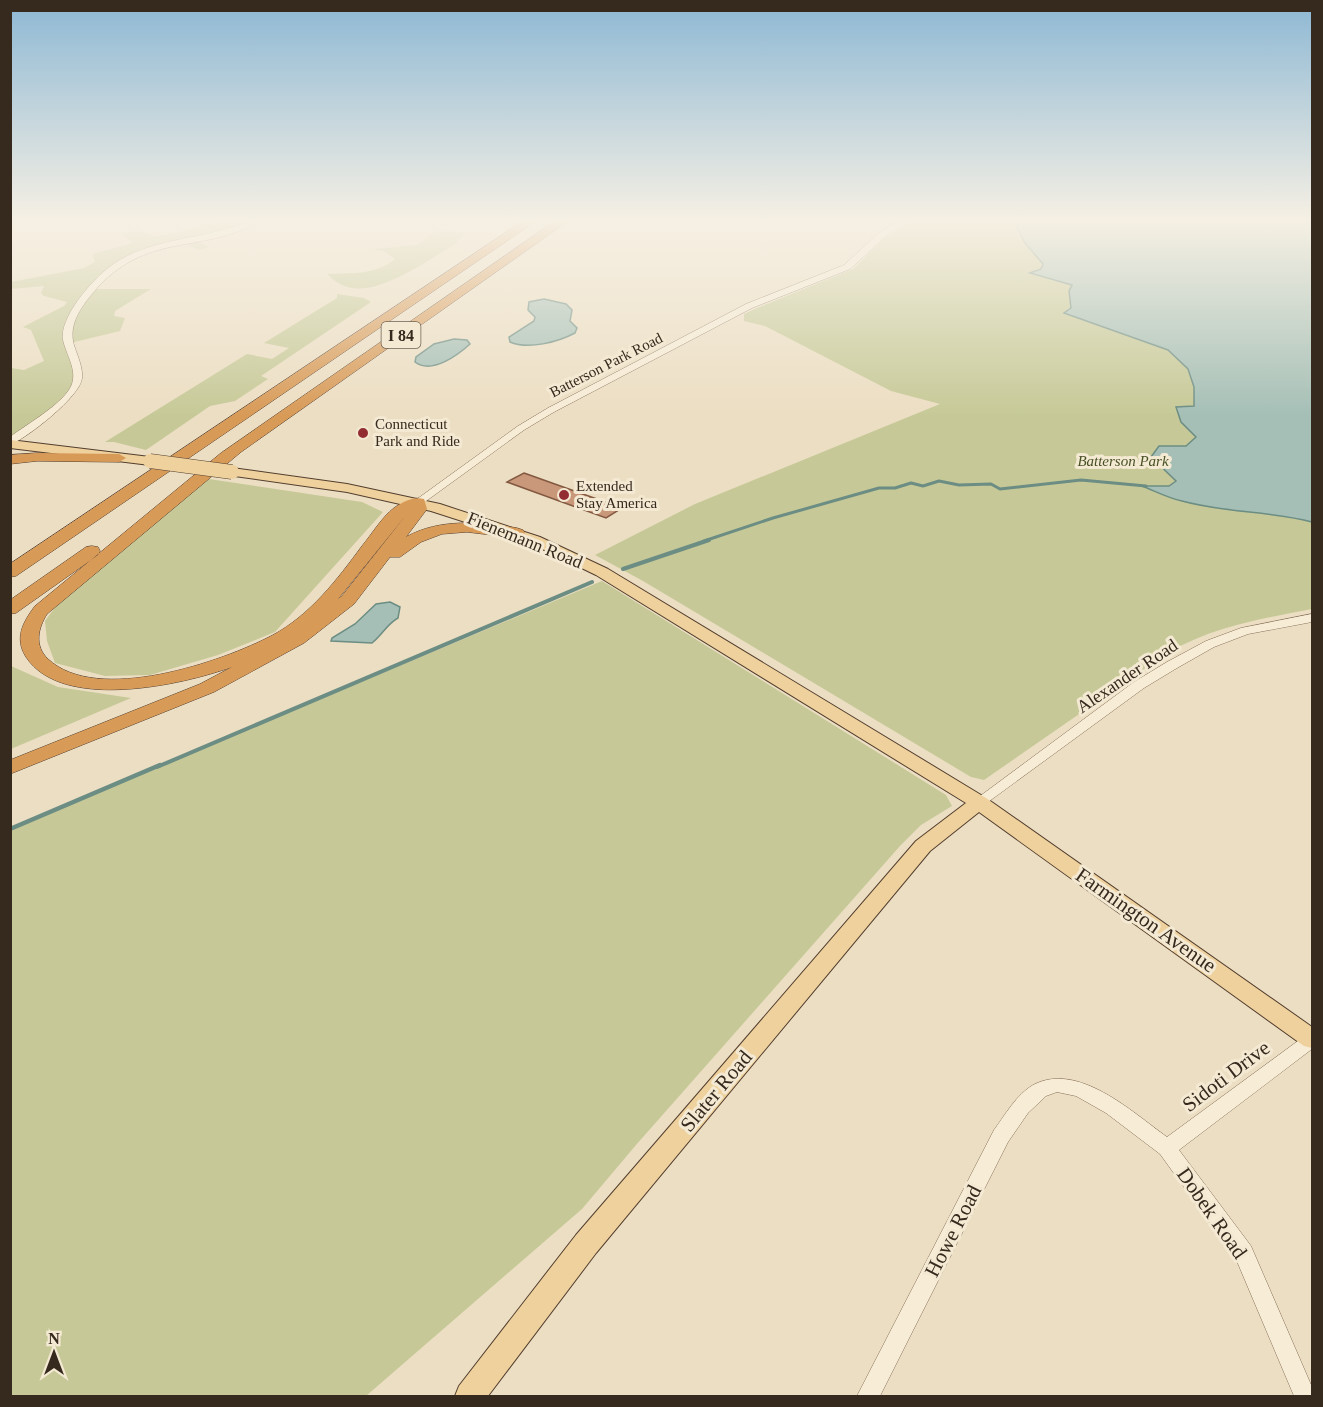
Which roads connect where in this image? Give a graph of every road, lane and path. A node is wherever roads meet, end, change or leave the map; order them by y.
1 (98, 285) edge
2 (437, 285) edge
3 (472, 285) edge
4 (803, 285) edge
5 (10, 443) edge
6 (236, 449) junction
7 (118, 458) junction
8 (10, 460) edge
9 (418, 502) junction
10 (96, 514) junction
11 (517, 533) junction
12 (10, 562) edge
13 (379, 562) junction
14 (10, 572) edge
15 (10, 609) edge
16 (1312, 618) edge
17 (10, 768) edge
18 (979, 802) junction
19 (1312, 1040) edge
20 (1057, 1084) joint
21 (1167, 1148) junction
22 (470, 1396) edge
23 (868, 1396) edge
24 (1305, 1396) edge

1 - 5 street
2 - 10 highway, I 84
3 - 6 highway, I 84
4 - 9 street, Batterson Park Road
5 - 7 main road, Fienemann Road
6 - 9 highway
6 - 15 highway, I 84
7 - 8 highway
7 - 9 main road, Fienemann Road, bridge
9 - 11 main road, Fienemann Road
9 - 13 highway
10 - 12 highway
10 - 14 highway, I 84
11 - 13 highway
11 - 18 main road, Fienemann Road
13 - 17 highway
16 - 18 street, Alexander Road
18 - 19 main road, Farmington Avenue
18 - 22 main road, Slater Road
19 - 21 street, Sidoti Drive
20 - 21 street, Dobek Road
20 - 23 street, Howe Road
21 - 24 street, Dobek Road

